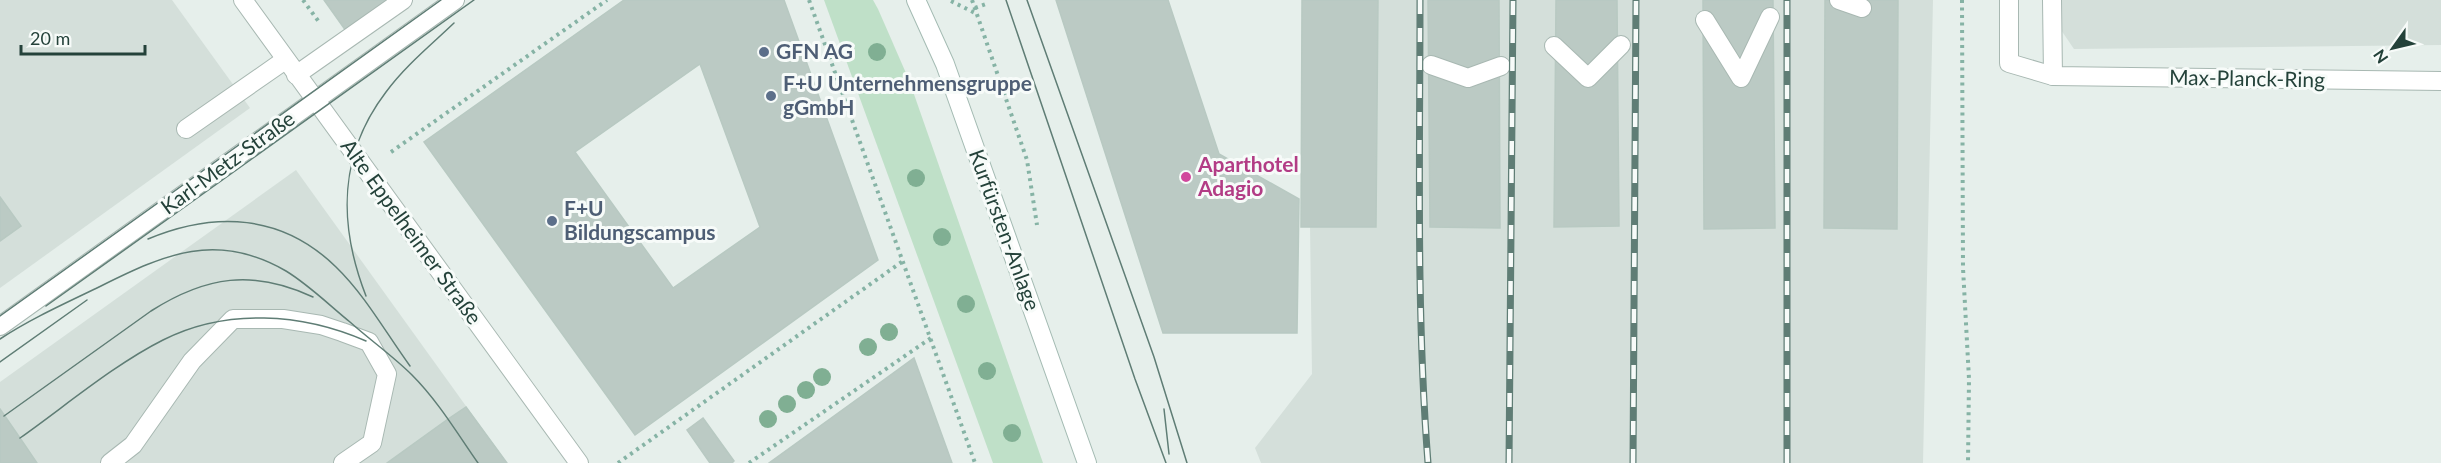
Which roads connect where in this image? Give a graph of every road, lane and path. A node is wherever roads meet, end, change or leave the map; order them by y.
1 (243, 0) edge
2 (403, 0) edge
3 (455, 0) edge
4 (607, 0) edge
5 (809, 0) edge
6 (916, 0) edge
7 (950, 0) edge
8 (972, 0) edge
9 (1839, 0) edge
10 (1962, 0) edge
11 (2009, 0) edge
12 (2052, 0) edge
13 (989, 3) dead end
14 (975, 8) junction
15 (1862, 8) dead end
16 (978, 14) junction
17 (1770, 17) dead end
18 (1705, 20) dead end
19 (1621, 45) dead end
20 (1554, 46) dead end
21 (285, 60) junction
22 (1431, 65) dead end
23 (1501, 66) dead end
24 (296, 75) junction
25 (2054, 76) junction
26 (2441, 81) edge
27 (315, 101) junction
28 (186, 129) dead end
29 (366, 170) junction
30 (1038, 233) dead end
31 (903, 261) junction
32 (0, 326) edge
33 (931, 338) junction
34 (110, 463) edge
35 (344, 463) edge
36 (579, 463) edge
37 (618, 463) edge
38 (749, 463) edge
39 (975, 463) edge
40 (1087, 463) edge
41 (1968, 463) edge

1 - 21 street, Alte Eppelheimer Straße
2 - 24 street
3 - 27 street, Karl-Metz-Straße
4 - 29 path
5 - 31 path
6 - 40 street, Kurfürsten-Anlage
7 - 16 path
8 - 14 path
9 - 15 street
10 - 41 path
11 - 25 street, Max-Planck-Ring
12 - 25 street
13 - 14 path
14 - 16 path
16 - 30 path
17 - 18 street
19 - 20 street
21 - 24 street, Alte Eppelheimer Straße
21 - 28 street
22 - 23 street
24 - 27 street, Alte Eppelheimer Straße
25 - 26 street, Max-Planck-Ring
27 - 29 street, Alte Eppelheimer Straße
27 - 32 street, Karl-Metz-Straße
29 - 36 street, Alte Eppelheimer Straße
31 - 33 path
31 - 37 path
33 - 38 path
33 - 39 path
34 - 35 street

